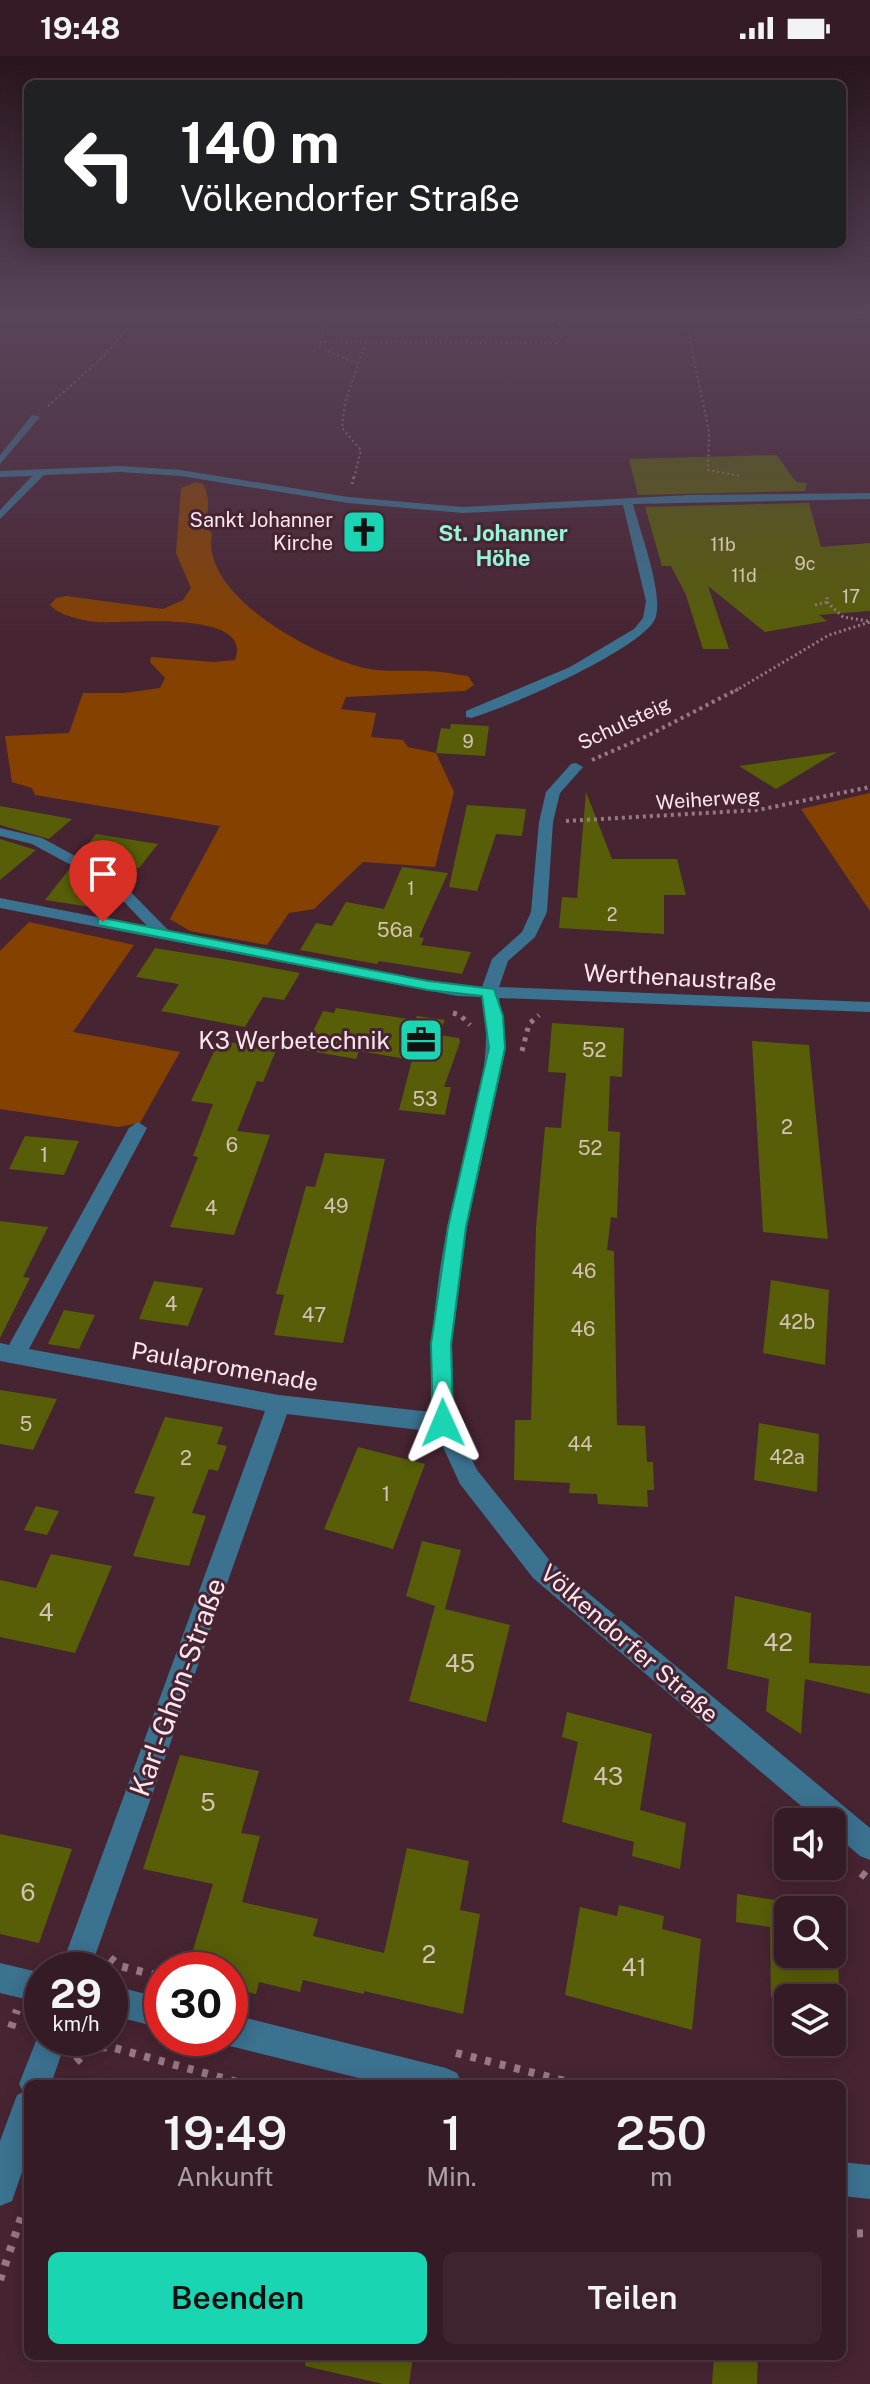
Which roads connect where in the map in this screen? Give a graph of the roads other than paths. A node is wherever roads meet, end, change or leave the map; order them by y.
1 (32, 421) edge
2 (0, 461) edge
3 (43, 470) junction
4 (0, 474) edge
5 (870, 496) edge
6 (627, 502) junction
7 (0, 516) edge
8 (471, 714) dead end
9 (576, 767) road end
10 (0, 832) edge
11 (0, 903) edge
12 (162, 932) junction
13 (489, 992) junction
14 (870, 1007) edge
15 (138, 1128) dead end
16 (7, 1353) edge
17 (279, 1404) junction
18 (443, 1423) junction
19 (870, 1846) edge
20 (81, 1952) edge
21 (0, 1978) edge
22 (24, 1984) edge
23 (248, 2034) edge
24 (45, 2056) edge
25 (36, 2080) edge
26 (430, 2080) edge
27 (24, 2118) edge
28 (846, 2179) edge
29 (870, 2182) edge
30 (0, 2189) edge

1 - 2 street
3 - 4 street
3 - 6 street
3 - 7 street
5 - 6 street
6 - 8 street
9 - 13 street, Schulsteig
10 - 12 street
11 - 12 street
12 - 13 street
13 - 14 street, Werthenaustraße
13 - 18 street, Völkendorfer Straße
15 - 16 street
16 - 17 street, Paulapromenade
17 - 18 street, Paulapromenade
17 - 20 street, Karl-Ghon-Straße
18 - 19 street, Völkendorfer Straße
21 - 22 street
23 - 26 street
24 - 25 street
27 - 30 street
28 - 29 street

